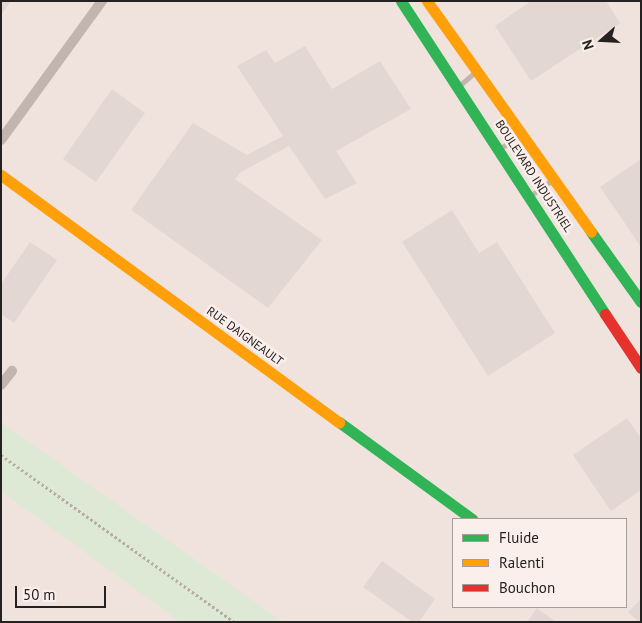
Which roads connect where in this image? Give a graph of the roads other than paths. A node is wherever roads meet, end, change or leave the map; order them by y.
1 (102, 1) edge
2 (401, 1) edge
3 (427, 1) edge
4 (478, 70) junction
5 (459, 86) junction
6 (523, 135) junction
7 (1, 140) edge
8 (500, 148) junction
9 (1, 175) edge
10 (554, 179) junction
11 (530, 196) junction
12 (641, 302) edge
13 (641, 368) edge
14 (12, 371) dead end
15 (1, 385) edge
16 (471, 518) edge

1 - 7 street
2 - 5 street, BOULEVARD INDUSTRIEL
3 - 4 street, BOULEVARD INDUSTRIEL
4 - 5 lane
4 - 6 street, BOULEVARD INDUSTRIEL
5 - 8 street, BOULEVARD INDUSTRIEL
6 - 8 lane
6 - 10 street, BOULEVARD INDUSTRIEL
8 - 11 street, BOULEVARD INDUSTRIEL
9 - 16 street, RUE DAIGNEAULT
10 - 11 lane
10 - 12 street, BOULEVARD INDUSTRIEL
11 - 13 street, BOULEVARD INDUSTRIEL
14 - 15 street

